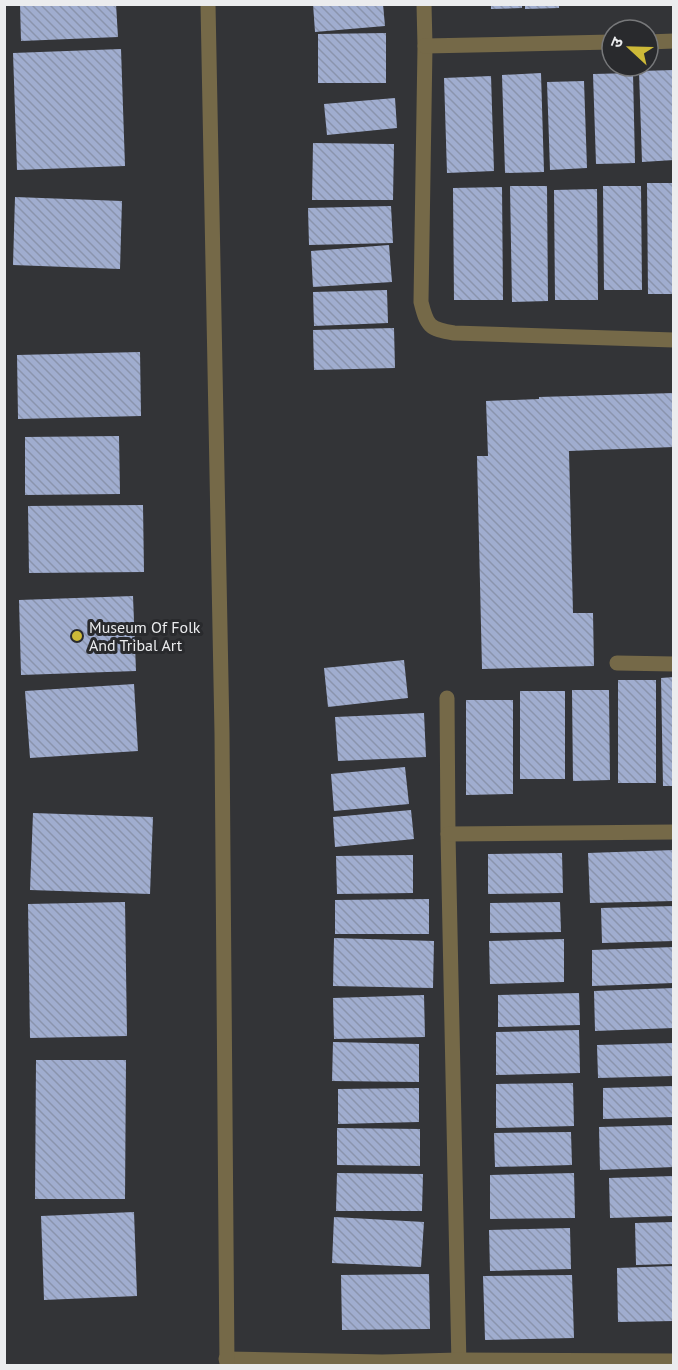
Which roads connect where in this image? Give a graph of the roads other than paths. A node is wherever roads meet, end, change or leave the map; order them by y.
1 (208, 4) edge
2 (424, 4) edge
3 (600, 42) edge
4 (425, 46) junction
5 (674, 340) edge
6 (617, 663) dead end
7 (674, 664) edge
8 (447, 698) dead end
9 (674, 832) edge
10 (448, 834) junction
11 (674, 1361) edge
12 (226, 1362) edge
13 (459, 1363) edge

1 - 12 street
2 - 4 street
3 - 4 street
4 - 5 street
6 - 7 street
8 - 10 street
9 - 10 street
10 - 13 street
11 - 13 street
12 - 13 street

